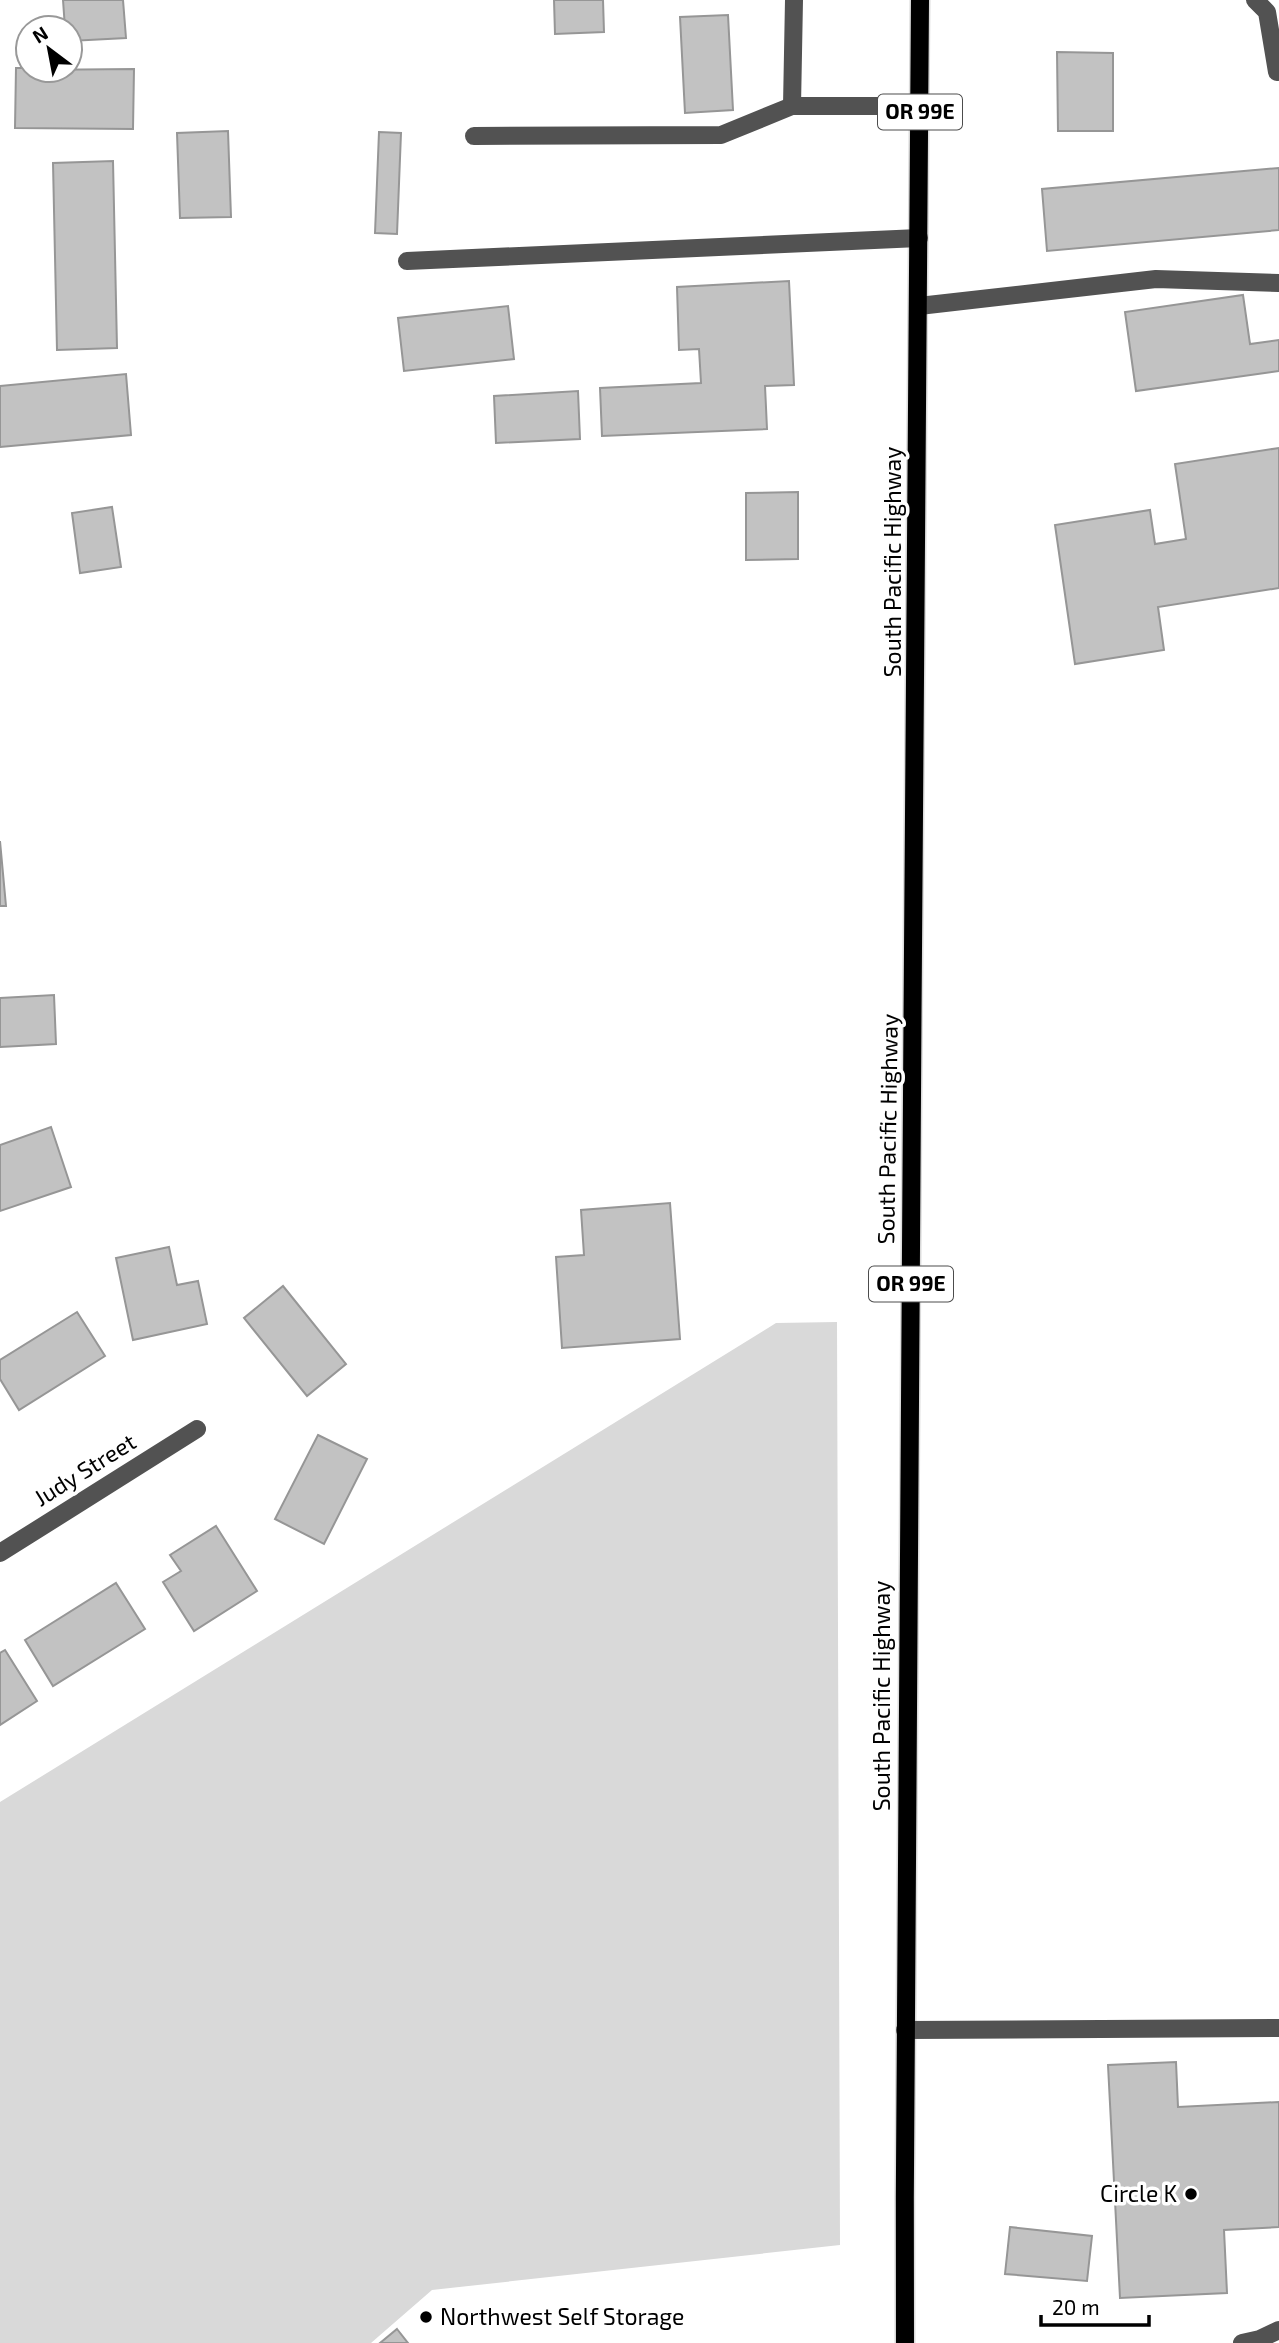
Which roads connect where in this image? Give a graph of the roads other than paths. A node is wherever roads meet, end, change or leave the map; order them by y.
1 (794, 0) edge
2 (920, 0) edge
3 (1255, 0) edge
4 (1277, 72) dead end
5 (792, 106) junction
6 (920, 106) junction
7 (474, 136) dead end
8 (919, 238) junction
9 (407, 261) dead end
10 (1279, 283) edge
11 (919, 306) junction
12 (197, 1429) dead end
13 (0, 1553) edge
14 (1279, 2028) edge
15 (905, 2030) junction
16 (1279, 2330) edge
17 (905, 2343) edge
18 (1242, 2343) edge

1 - 5 street
2 - 6 main road, South Pacific Highway / OR 99E
3 - 4 street
5 - 6 street
5 - 7 street
6 - 8 main road, South Pacific Highway / OR 99E
8 - 9 street
8 - 11 main road, South Pacific Highway / OR 99E
10 - 11 street
11 - 15 main road, South Pacific Highway / OR 99E
12 - 13 street, Judy Street
14 - 15 street
15 - 17 main road, South Pacific Highway / OR 99E
16 - 18 street

